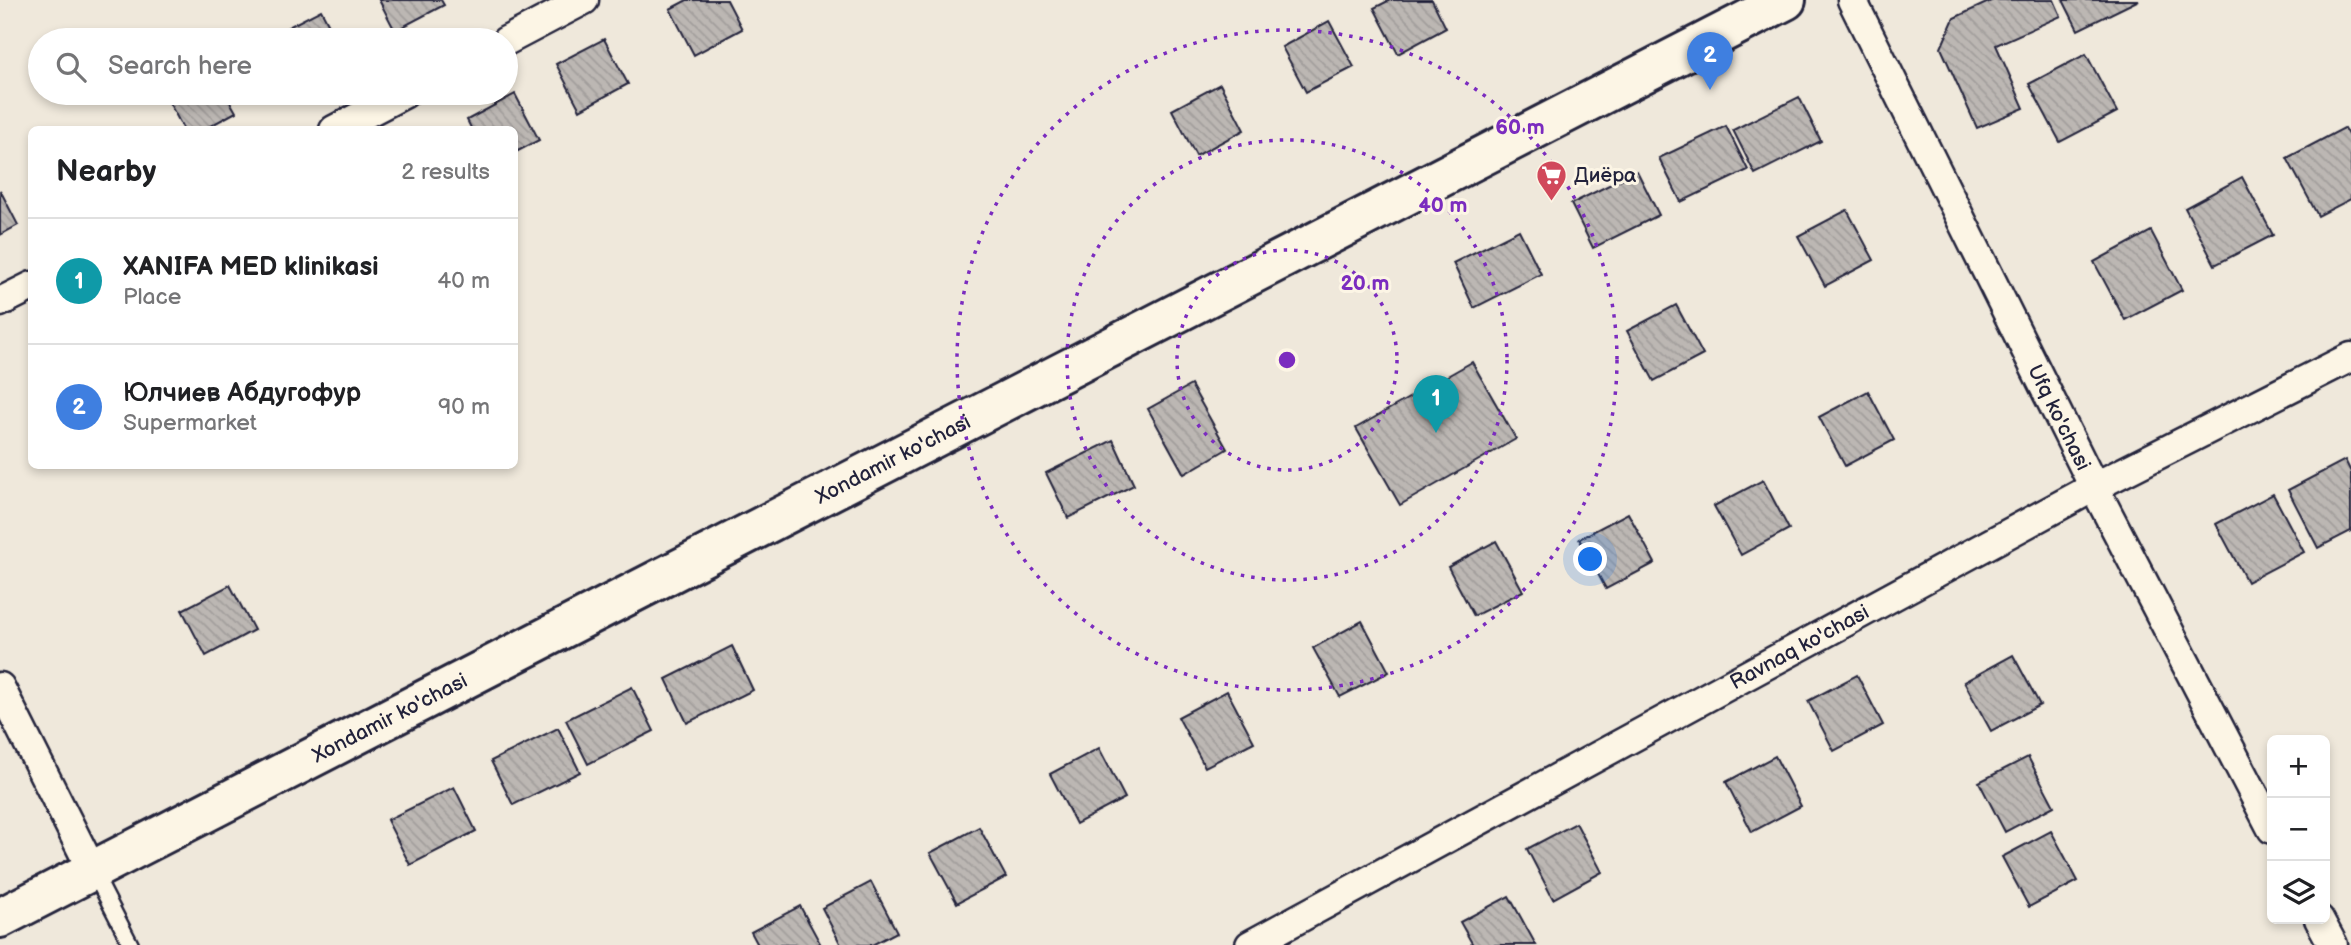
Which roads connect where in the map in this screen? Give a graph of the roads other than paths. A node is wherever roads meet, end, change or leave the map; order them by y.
1 (584, 0) edge
2 (1786, 0) edge
3 (1852, 0) edge
4 (518, 35) edge
5 (382, 105) edge
6 (342, 126) edge
7 (28, 288) edge
8 (0, 302) edge
9 (2351, 357) edge
10 (2094, 487) junction
11 (0, 687) edge
12 (2267, 819) edge
13 (92, 870) junction
14 (0, 918) edge
15 (2322, 924) edge
16 (131, 945) edge
17 (1250, 945) edge
18 (2333, 945) edge

1 - 4 street
2 - 13 main road, Xondamir ko'chasi
3 - 10 street, Ufq ko'chasi
5 - 6 street
7 - 8 street
9 - 10 street, Ravnaq ko'chasi
10 - 12 street, Ufq ko'chasi
10 - 17 street, Ravnaq ko'chasi
11 - 13 street
13 - 14 main road, Xondamir ko'chasi
13 - 16 lane
15 - 18 street

